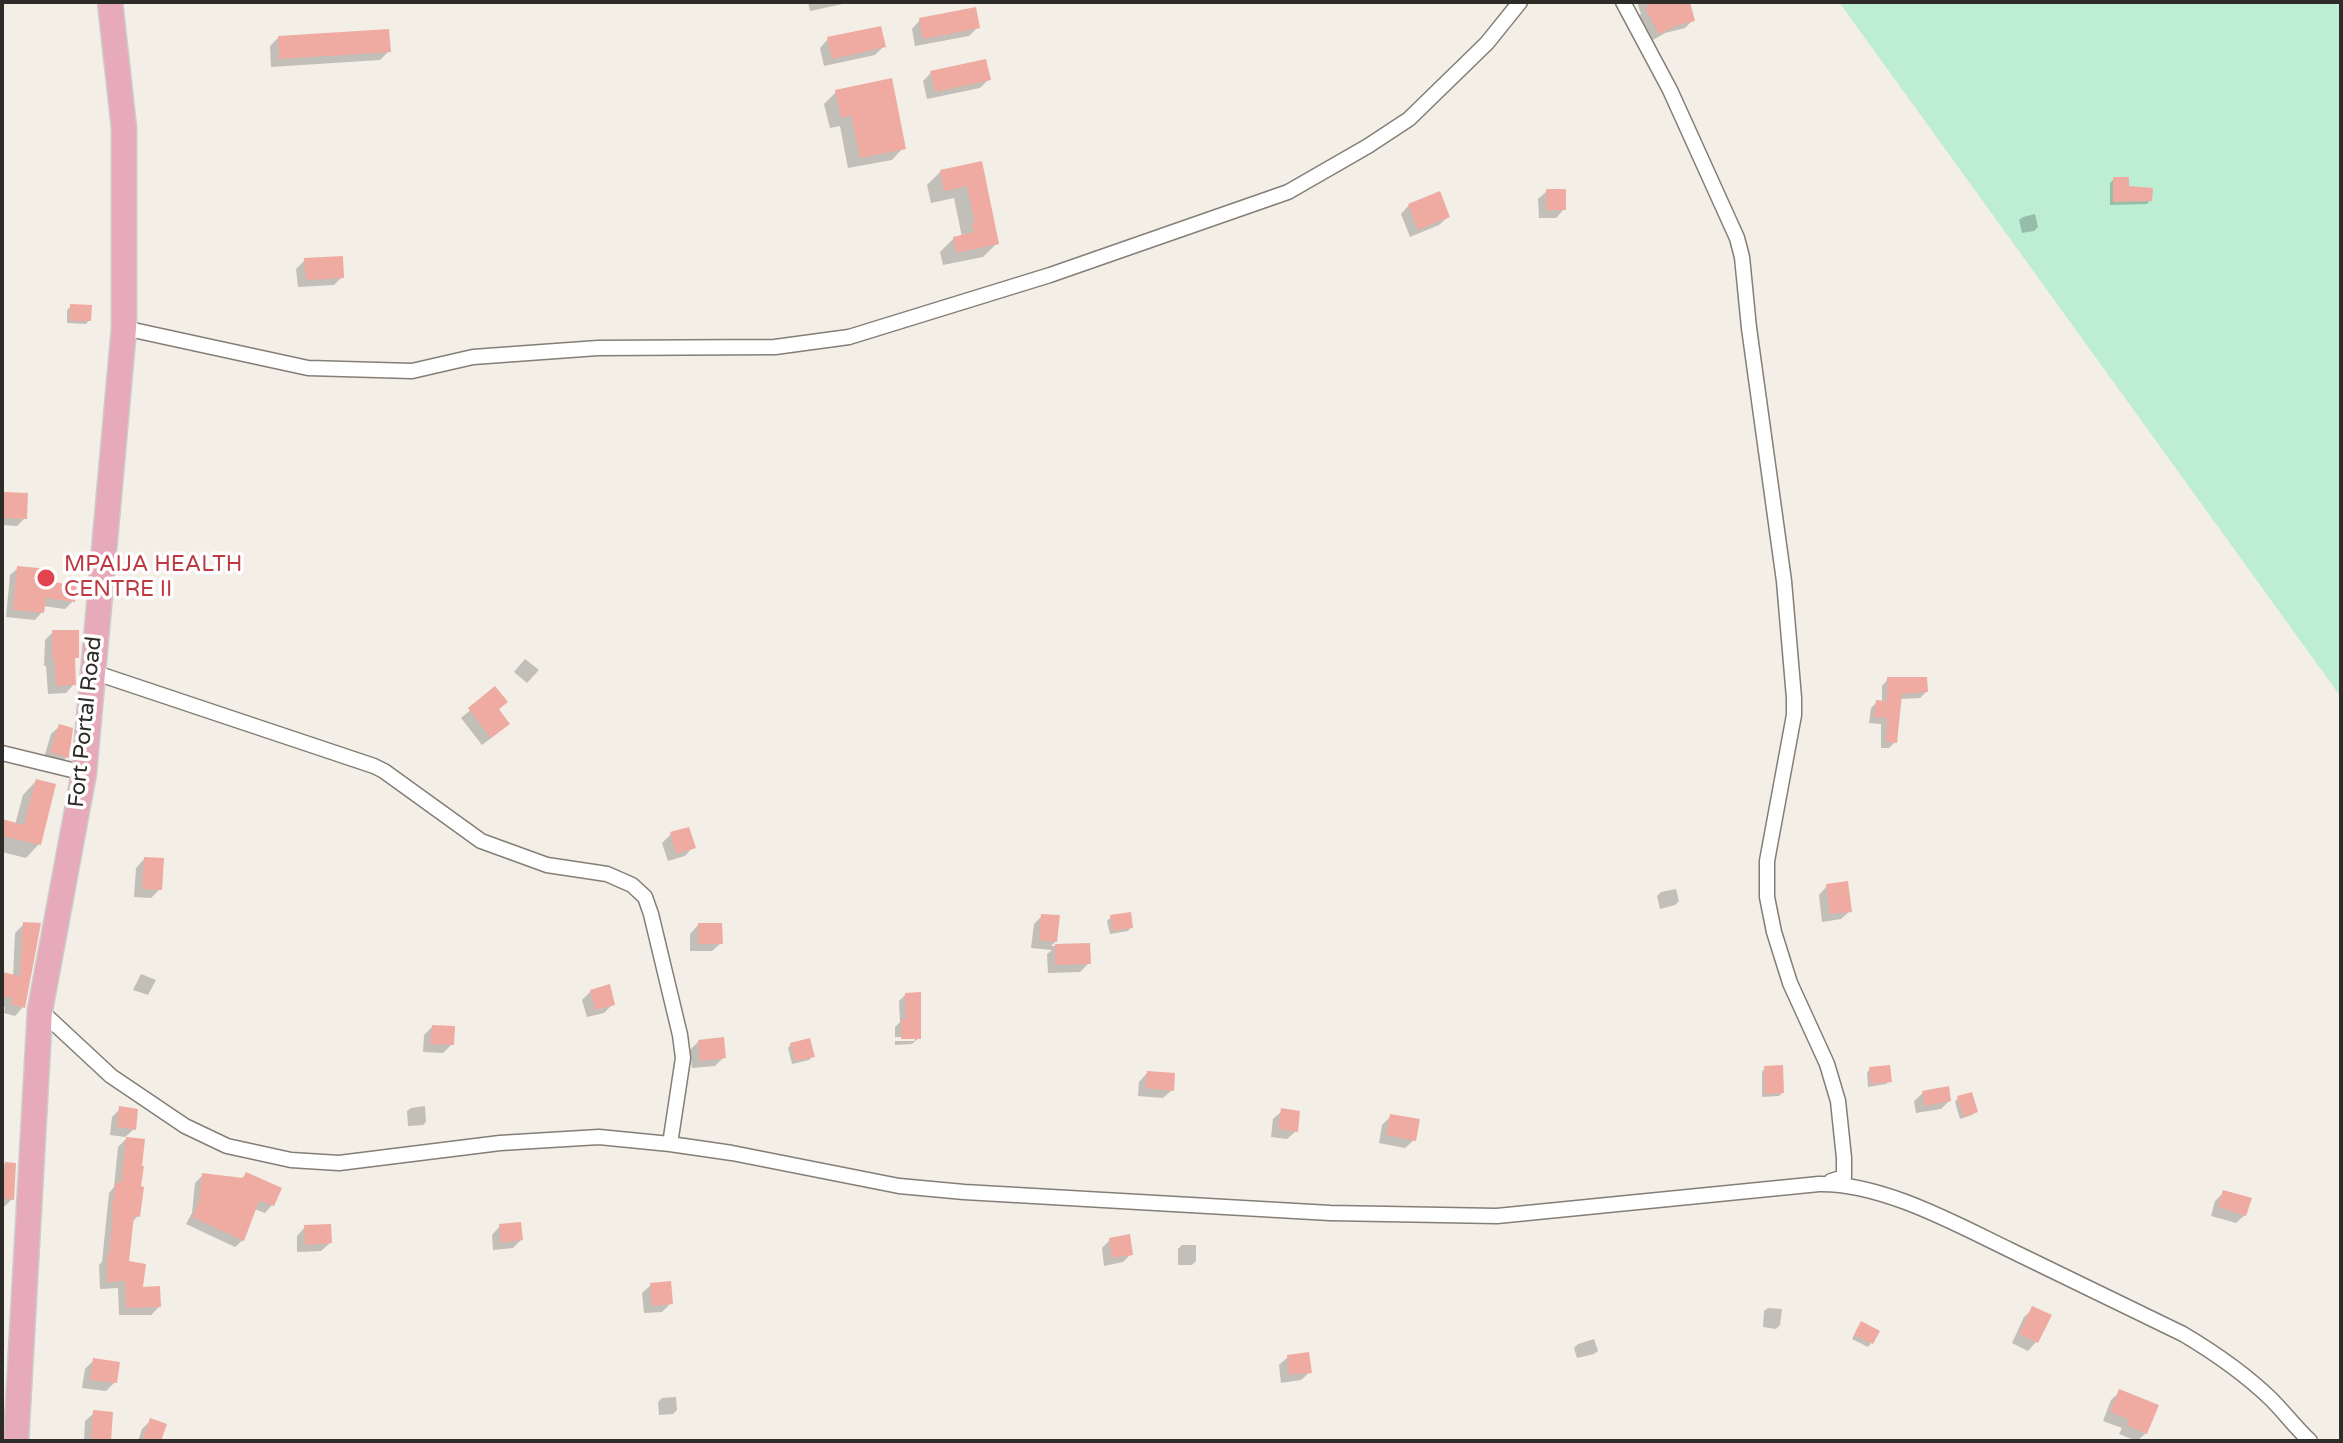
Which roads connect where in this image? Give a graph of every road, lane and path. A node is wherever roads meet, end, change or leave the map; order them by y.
1 (110, 2) edge
2 (1520, 2) edge
3 (1623, 2) edge
4 (124, 328) junction
5 (93, 672) junction
6 (2, 753) edge
7 (84, 773) junction
8 (40, 1010) junction
9 (670, 1144) junction
10 (1819, 1184) junction
11 (16, 1441) edge
12 (2310, 1441) edge

1 - 4 main road, Fort Portal Road
2 - 4 street
3 - 10 street
4 - 5 main road, Fort Portal Road
5 - 7 main road, Fort Portal Road
5 - 9 street
6 - 7 street
7 - 8 main road, Fort Portal Road
8 - 9 street
8 - 11 main road, Fort Portal Road
9 - 10 street
10 - 12 street

